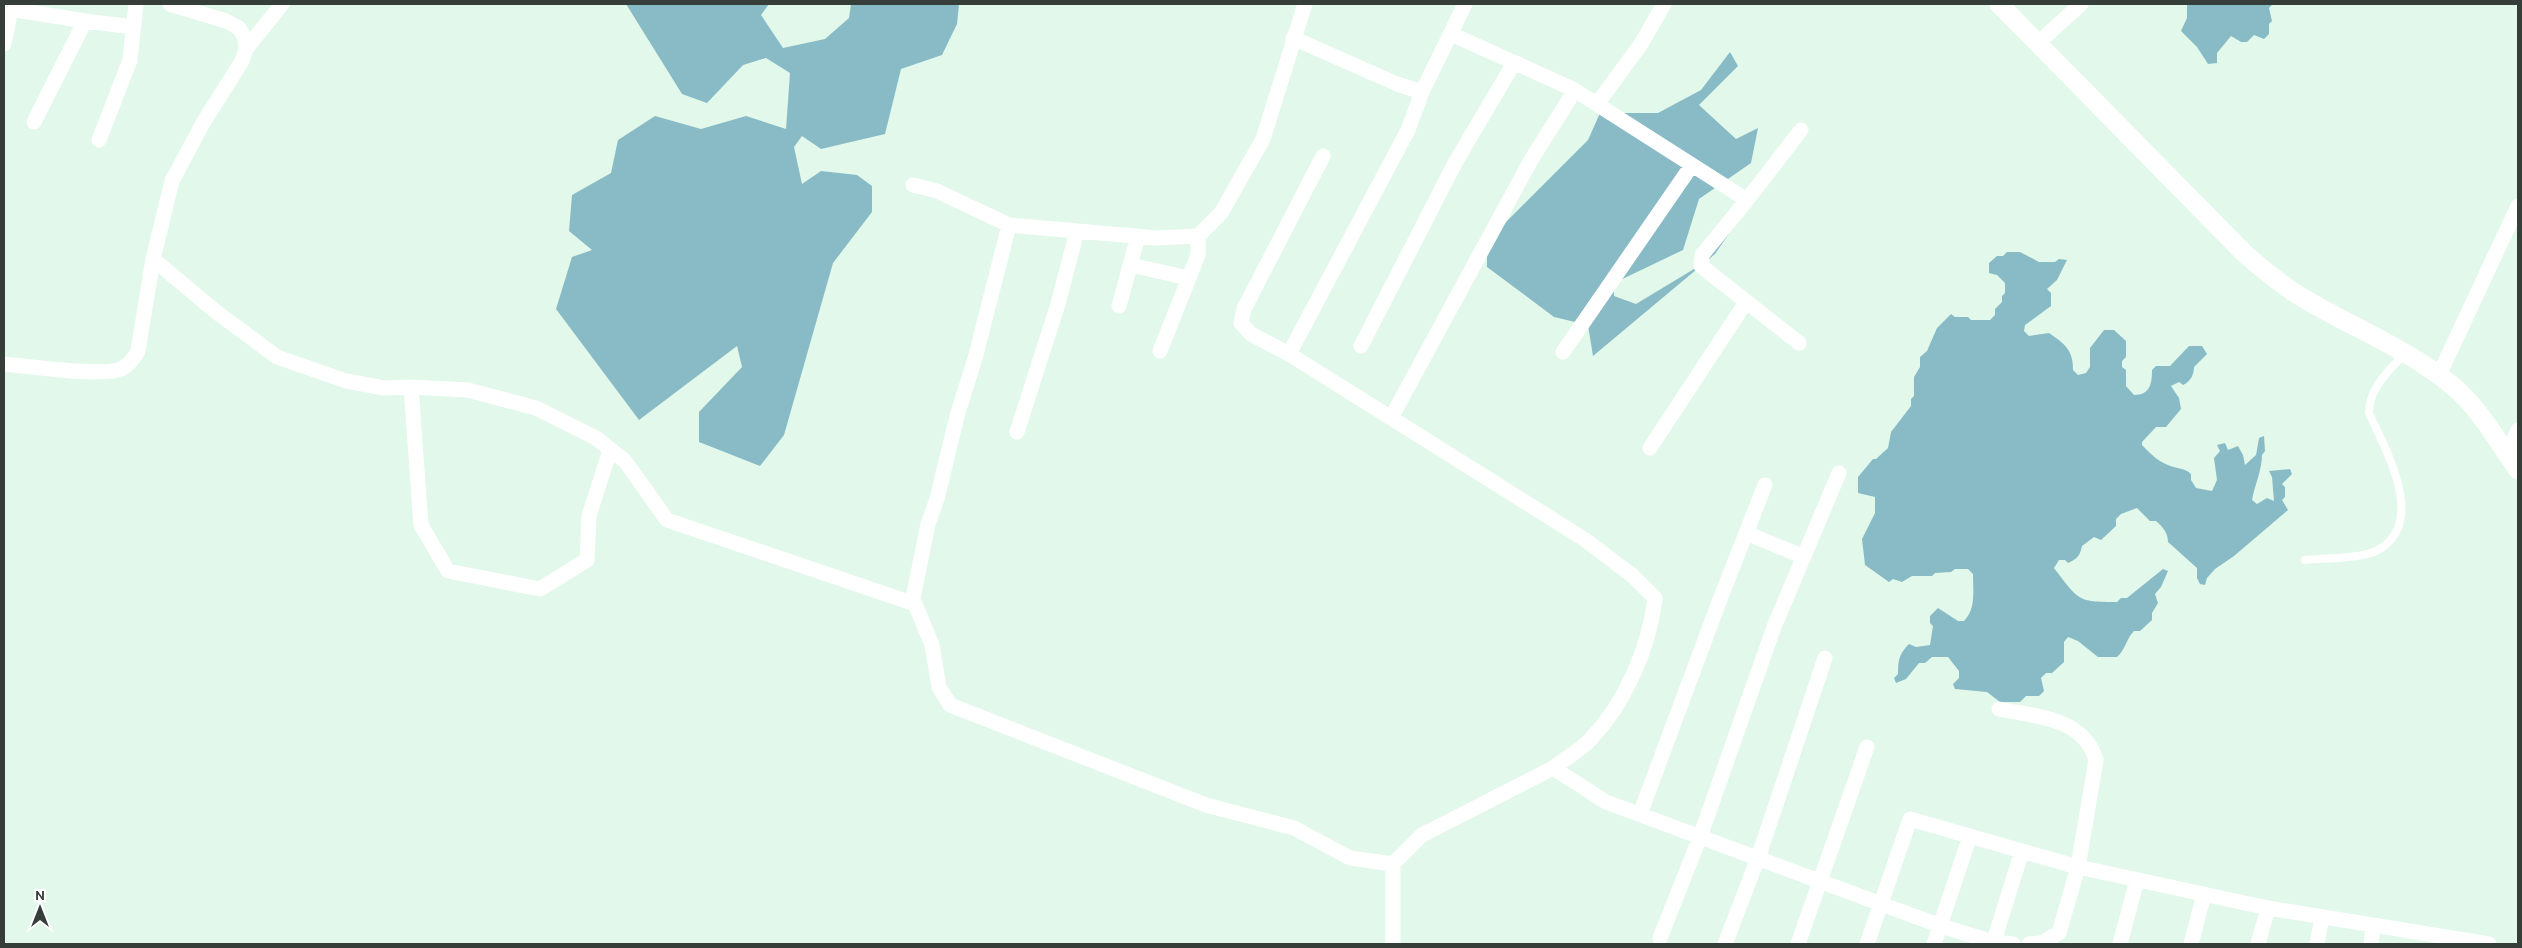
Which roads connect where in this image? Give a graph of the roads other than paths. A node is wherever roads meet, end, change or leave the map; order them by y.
1 (136, 4) edge
2 (170, 4) edge
3 (282, 4) edge
4 (1304, 4) edge
5 (1465, 4) edge
6 (1664, 4) edge
7 (1999, 4) edge
8 (2081, 4) edge
9 (7, 9) edge
10 (85, 22) junction
11 (134, 26) junction
12 (1451, 34) junction
13 (1293, 38) junction
14 (2038, 43) junction
15 (4, 44) edge
16 (246, 49) junction
17 (1514, 63) junction
18 (1575, 90) junction
19 (1422, 92) junction
20 (1596, 104) junction
21 (34, 122) dead end
22 (1801, 130) dead end
23 (100, 140) dead end
24 (1323, 156) dead end
25 (1692, 165) junction
26 (913, 185) dead end
27 (1747, 200) junction
28 (2518, 206) edge
29 (1009, 224) junction
30 (1077, 231) junction
31 (1138, 236) junction
32 (1198, 236) junction
33 (153, 259) junction
34 (1130, 265) junction
35 (1189, 278) junction
36 (1746, 302) junction
37 (1119, 306) dead end
38 (1799, 344) dead end
39 (1361, 346) dead end
40 (1160, 351) dead end
41 (1563, 352) dead end
42 (2405, 353) junction
43 (1289, 354) junction
44 (4, 364) edge
45 (2439, 375) junction
46 (411, 387) junction
47 (1391, 418) junction
48 (2518, 430) edge
49 (1017, 432) dead end
50 (1650, 448) dead end
51 (610, 450) junction
52 (2507, 454) junction
53 (2518, 470) edge
54 (1839, 473) dead end
55 (1765, 485) dead end
56 (1746, 533) junction
57 (1804, 557) junction
58 (2306, 560) dead end
59 (913, 599) junction
60 (1825, 658) dead end
61 (1999, 709) dead end
62 (1867, 747) dead end
63 (1552, 768) junction
64 (1640, 814) junction
65 (1970, 836) junction
66 (1700, 837) junction
67 (2022, 851) junction
68 (1758, 858) junction
69 (1393, 864) junction
70 (2078, 867) junction
71 (2137, 880) junction
72 (1821, 882) junction
73 (2204, 894) junction
74 (1882, 904) junction
75 (2268, 908) junction
76 (2322, 917) junction
77 (1941, 926) junction
78 (2372, 926) junction
79 (1660, 938) dead end
80 (2057, 939) edge
81 (2425, 939) edge
82 (1993, 943) edge
83 (2471, 943) edge
84 (1393, 944) edge
85 (1725, 944) edge
86 (1798, 944) edge
87 (1867, 944) edge
88 (1934, 944) edge
89 (2013, 944) edge
90 (2029, 944) edge
91 (2120, 944) edge
92 (2191, 944) edge
93 (2258, 944) edge
94 (2317, 944) edge
95 (2371, 944) edge
96 (2488, 944) edge

1 - 11 street
2 - 16 street
3 - 16 street
4 - 13 street
5 - 12 street
6 - 20 street
7 - 14 street
8 - 14 street
9 - 10 street
9 - 15 street
10 - 11 street
10 - 21 street
11 - 23 street
12 - 17 street
12 - 19 street
13 - 19 street
13 - 32 street
14 - 42 street
16 - 33 street
17 - 18 street
17 - 39 street
18 - 20 street
18 - 47 street
19 - 43 street
20 - 25 street
22 - 27 street
24 - 43 street
25 - 27 street
25 - 41 street
26 - 29 street
27 - 36 street
28 - 45 street
29 - 30 street
29 - 59 street
30 - 31 street
30 - 49 street
31 - 32 street
31 - 34 street
32 - 35 street
33 - 44 street
33 - 46 street
34 - 35 street
34 - 37 street
35 - 40 street
36 - 38 street
36 - 50 street
42 - 45 street
42 - 58 lane
43 - 47 street
45 - 52 street
46 - 51 street
46 - 51 street
47 - 63 street
48 - 52 street
51 - 59 street
52 - 53 street
54 - 57 street
55 - 56 street
56 - 57 street
56 - 64 street
57 - 66 street
59 - 69 street
60 - 68 street
61 - 70 street
62 - 72 street
63 - 64 street
63 - 69 street
64 - 66 street
65 - 67 street
65 - 74 street
65 - 77 street
66 - 68 street
66 - 79 street
67 - 70 street
67 - 82 street
68 - 72 street
68 - 85 street
69 - 84 street
70 - 71 street
70 - 80 street
71 - 73 street
71 - 91 street
72 - 74 street
72 - 86 street
73 - 75 street
73 - 92 street
74 - 77 street
74 - 87 street
75 - 76 street
75 - 93 street
76 - 78 street
76 - 94 street
77 - 82 street
77 - 88 street
78 - 81 street
78 - 95 street
80 - 90 street
81 - 83 street
82 - 89 street
83 - 96 street

